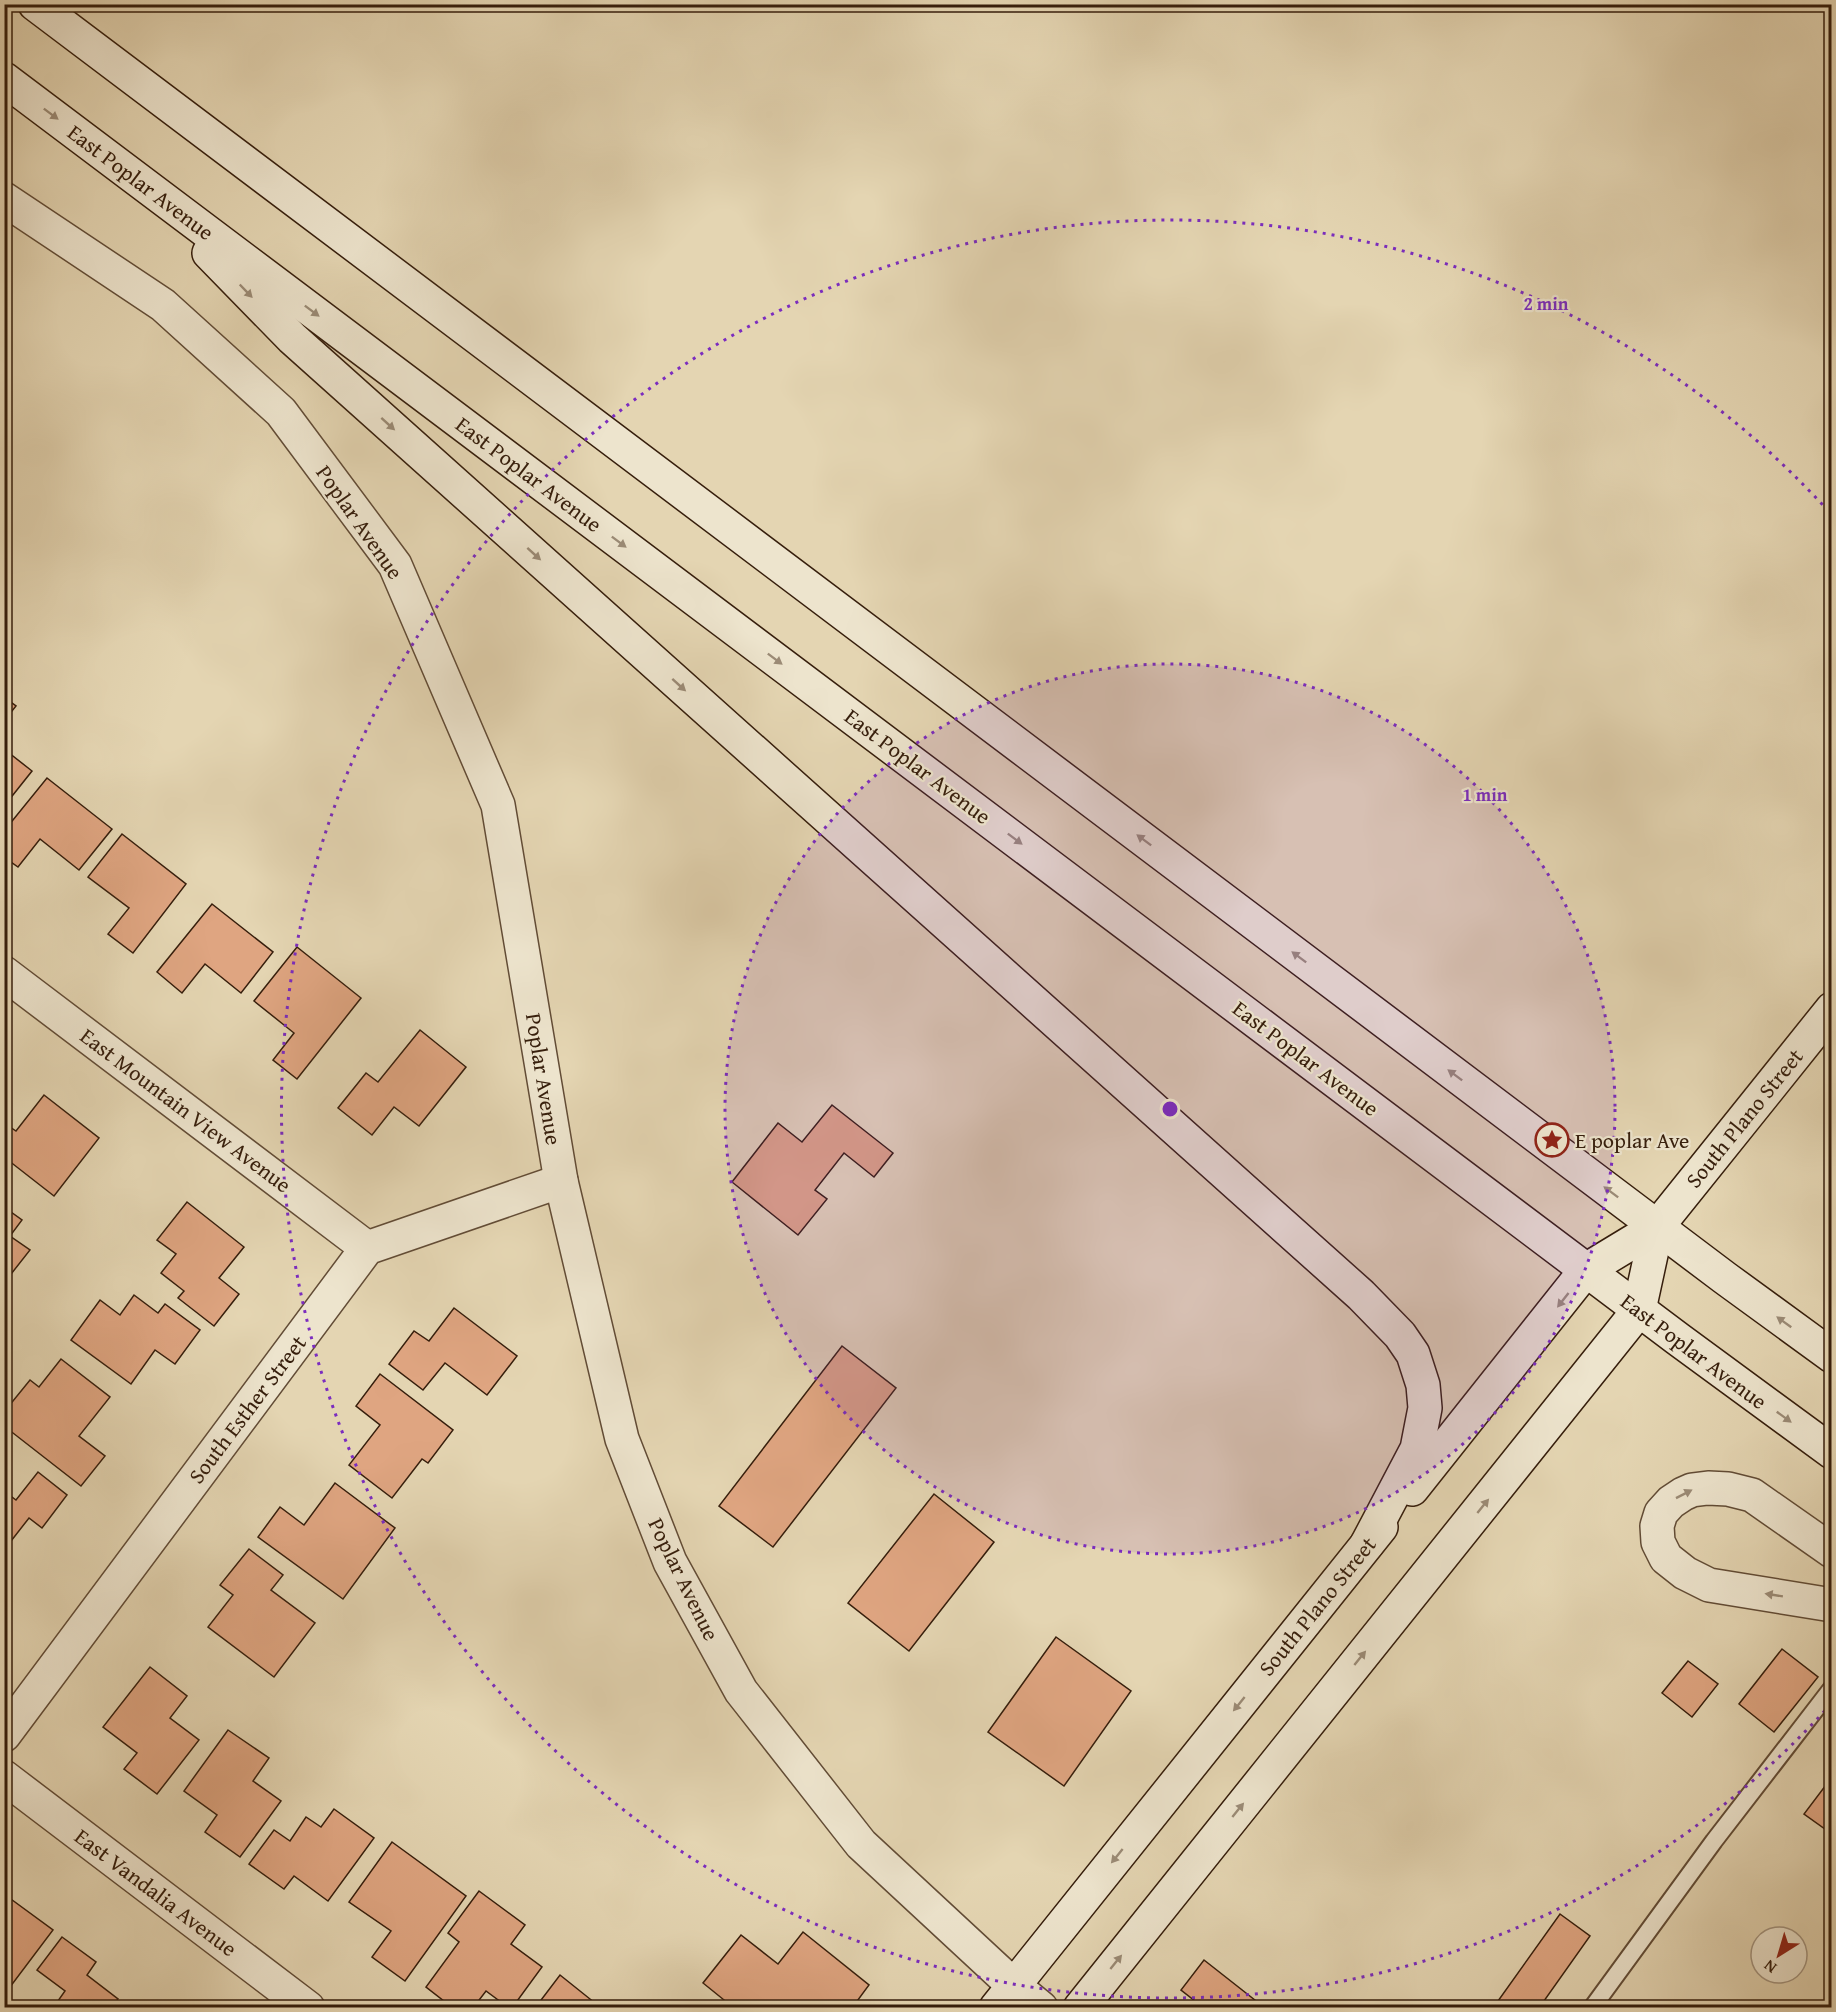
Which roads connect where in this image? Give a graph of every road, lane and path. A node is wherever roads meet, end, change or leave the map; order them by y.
1 (35, 4) edge
2 (4, 79) edge
3 (131, 174) junction
4 (4, 199) edge
5 (5, 974) edge
6 (1832, 1009) edge
7 (561, 1181) junction
8 (1658, 1227) junction
9 (367, 1248) junction
10 (1586, 1270) junction
11 (1640, 1310) junction
12 (1832, 1356) edge
13 (1832, 1452) edge
14 (1367, 1544) junction
15 (1832, 1551) edge
16 (1832, 1605) edge
17 (1832, 1688) edge
18 (4, 1735) edge
19 (4, 1776) edge
20 (1021, 2001) edge
21 (308, 2007) edge
22 (1080, 2007) edge
23 (1592, 2007) edge

8 -> 1 main road
2 -> 3 main road, East Poplar Avenue
3 -> 10 main road, East Poplar Avenue
3 -> 14 main road
4 - 7 main road, Poplar Avenue
5 - 9 main road, East Mountain View Avenue
6 - 8 main road, South Plano Street
7 - 9 main road
7 - 20 main road, Poplar Avenue
8 - 10 main road, South Plano Street
8 - 11 main road, South Plano Street
12 -> 8 main road
9 - 18 main road, South Esther Street
10 - 11 main road, East Poplar Avenue
10 -> 14 main road, South Plano Street
11 -> 13 main road, East Poplar Avenue
22 -> 11 main road, South Plano Street
14 -> 20 main road, South Plano Street
16 -> 15 main road
17 - 23 lane
19 - 21 main road, East Vandalia Avenue

